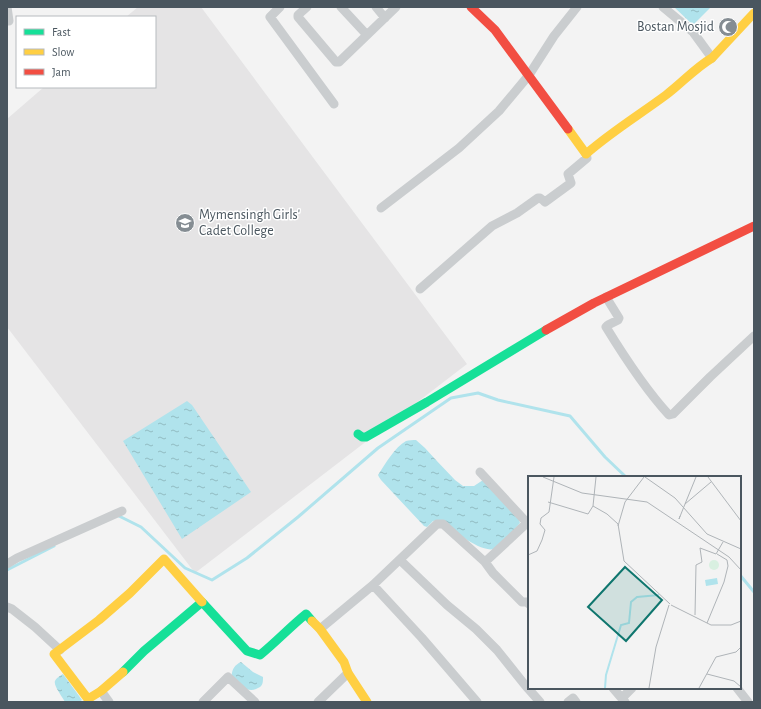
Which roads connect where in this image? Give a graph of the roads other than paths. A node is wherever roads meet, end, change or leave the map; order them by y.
1 (7, 7) edge
2 (280, 7) edge
3 (307, 7) edge
4 (341, 7) edge
5 (376, 7) edge
6 (396, 7) edge
7 (471, 7) edge
8 (576, 7) edge
9 (663, 7) edge
10 (754, 13) edge
11 (385, 18) junction
12 (7, 21) edge
13 (368, 35) junction
14 (712, 58) junction
15 (528, 75) junction
16 (334, 104) dead end
17 (586, 154) junction
18 (382, 208) dead end
19 (754, 226) edge
20 (420, 289) dead end
21 (606, 297) junction
22 (754, 336) edge
23 (358, 434) dead end
24 (480, 472) dead end
25 (122, 511) dead end
26 (528, 524) edge
27 (400, 560) junction
28 (485, 562) junction
29 (7, 564) edge
30 (373, 585) junction
31 (202, 602) junction
32 (528, 603) edge
33 (7, 607) edge
34 (320, 629) junction
35 (60, 650) junction
36 (348, 673) junction
37 (528, 688) edge
38 (529, 689) edge
39 (614, 689) edge
40 (631, 689) edge
41 (738, 689) edge
42 (101, 691) junction
43 (623, 700) edge
44 (109, 702) edge
45 (203, 702) edge
46 (254, 702) edge
47 (318, 702) edge
48 (367, 702) edge
49 (477, 702) edge
50 (540, 702) edge
51 (568, 702) edge
52 (576, 702) edge
53 (748, 702) edge

1 - 12 street
2 - 16 street
3 - 13 street
4 - 13 street
5 - 11 street
6 - 11 street
7 - 15 street
8 - 15 street
9 - 14 street
10 - 14 street
11 - 13 street
14 - 17 street
15 - 17 street
15 - 18 street
17 - 20 street
19 - 21 street
21 - 22 street
21 - 23 street
24 - 26 street
25 - 29 street
26 - 28 street
27 - 28 street
27 - 30 street
27 - 37 street
28 - 32 street
30 - 34 street
30 - 49 street
31 - 34 street
31 - 35 street
31 - 42 street
33 - 35 street
34 - 36 street
35 - 42 street
36 - 47 street
36 - 48 street
38 - 50 street
39 - 43 street
40 - 43 street
41 - 53 street
42 - 44 street
45 - 46 street
51 - 52 street

